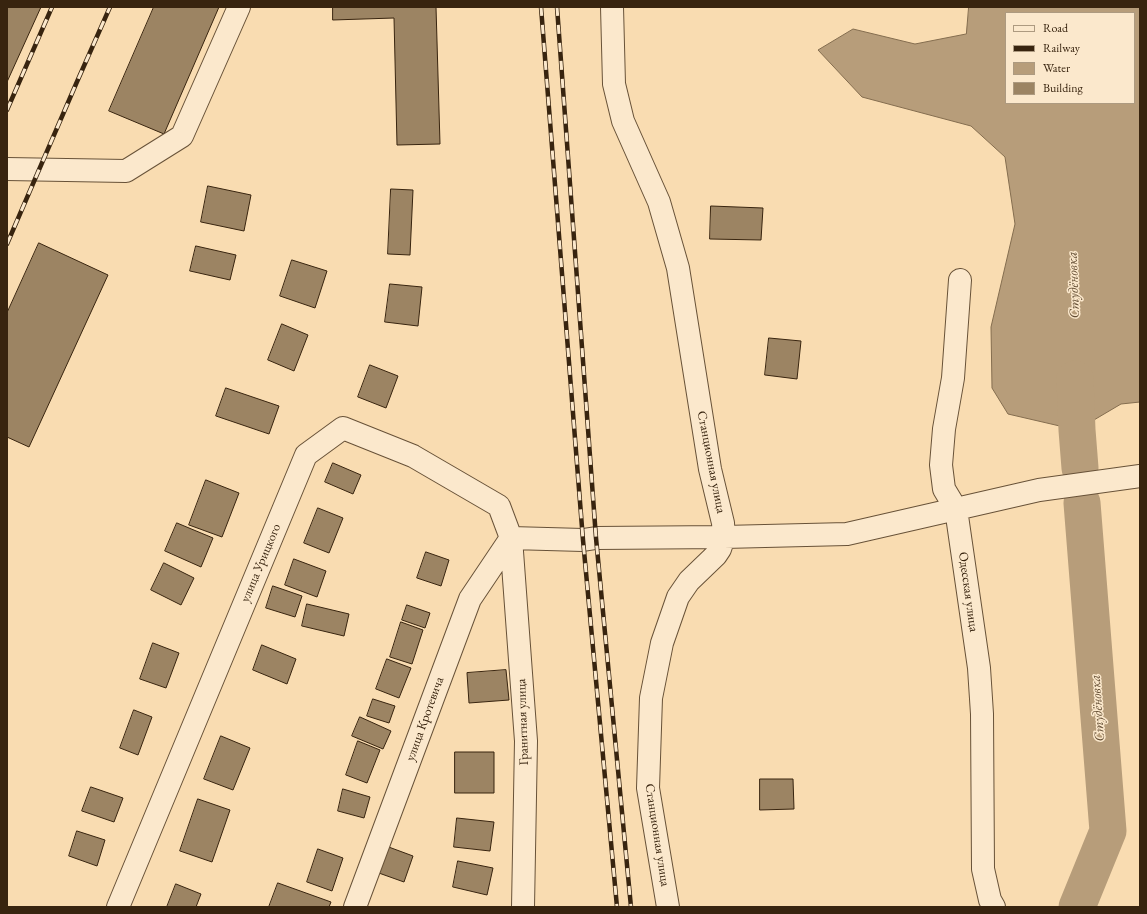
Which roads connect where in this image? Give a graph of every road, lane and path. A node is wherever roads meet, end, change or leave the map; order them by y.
1 (238, 7) edge
2 (612, 7) edge
3 (7, 169) edge
4 (960, 280) dead end
5 (1140, 476) edge
6 (956, 509) junction
7 (511, 538) junction
8 (724, 538) junction
9 (118, 907) edge
10 (355, 907) edge
11 (523, 907) edge
12 (668, 907) edge
13 (994, 907) edge

1 - 3 street
2 - 8 street, Станционная улица
4 - 6 street, Одесская улица
5 - 6 street
6 - 8 street
6 - 13 street, Одесская улица
7 - 8 street
7 - 9 street, улица Урицкого
7 - 10 street, улица Кротевича
7 - 11 street, Гранитная улица
8 - 12 street, Станционная улица

